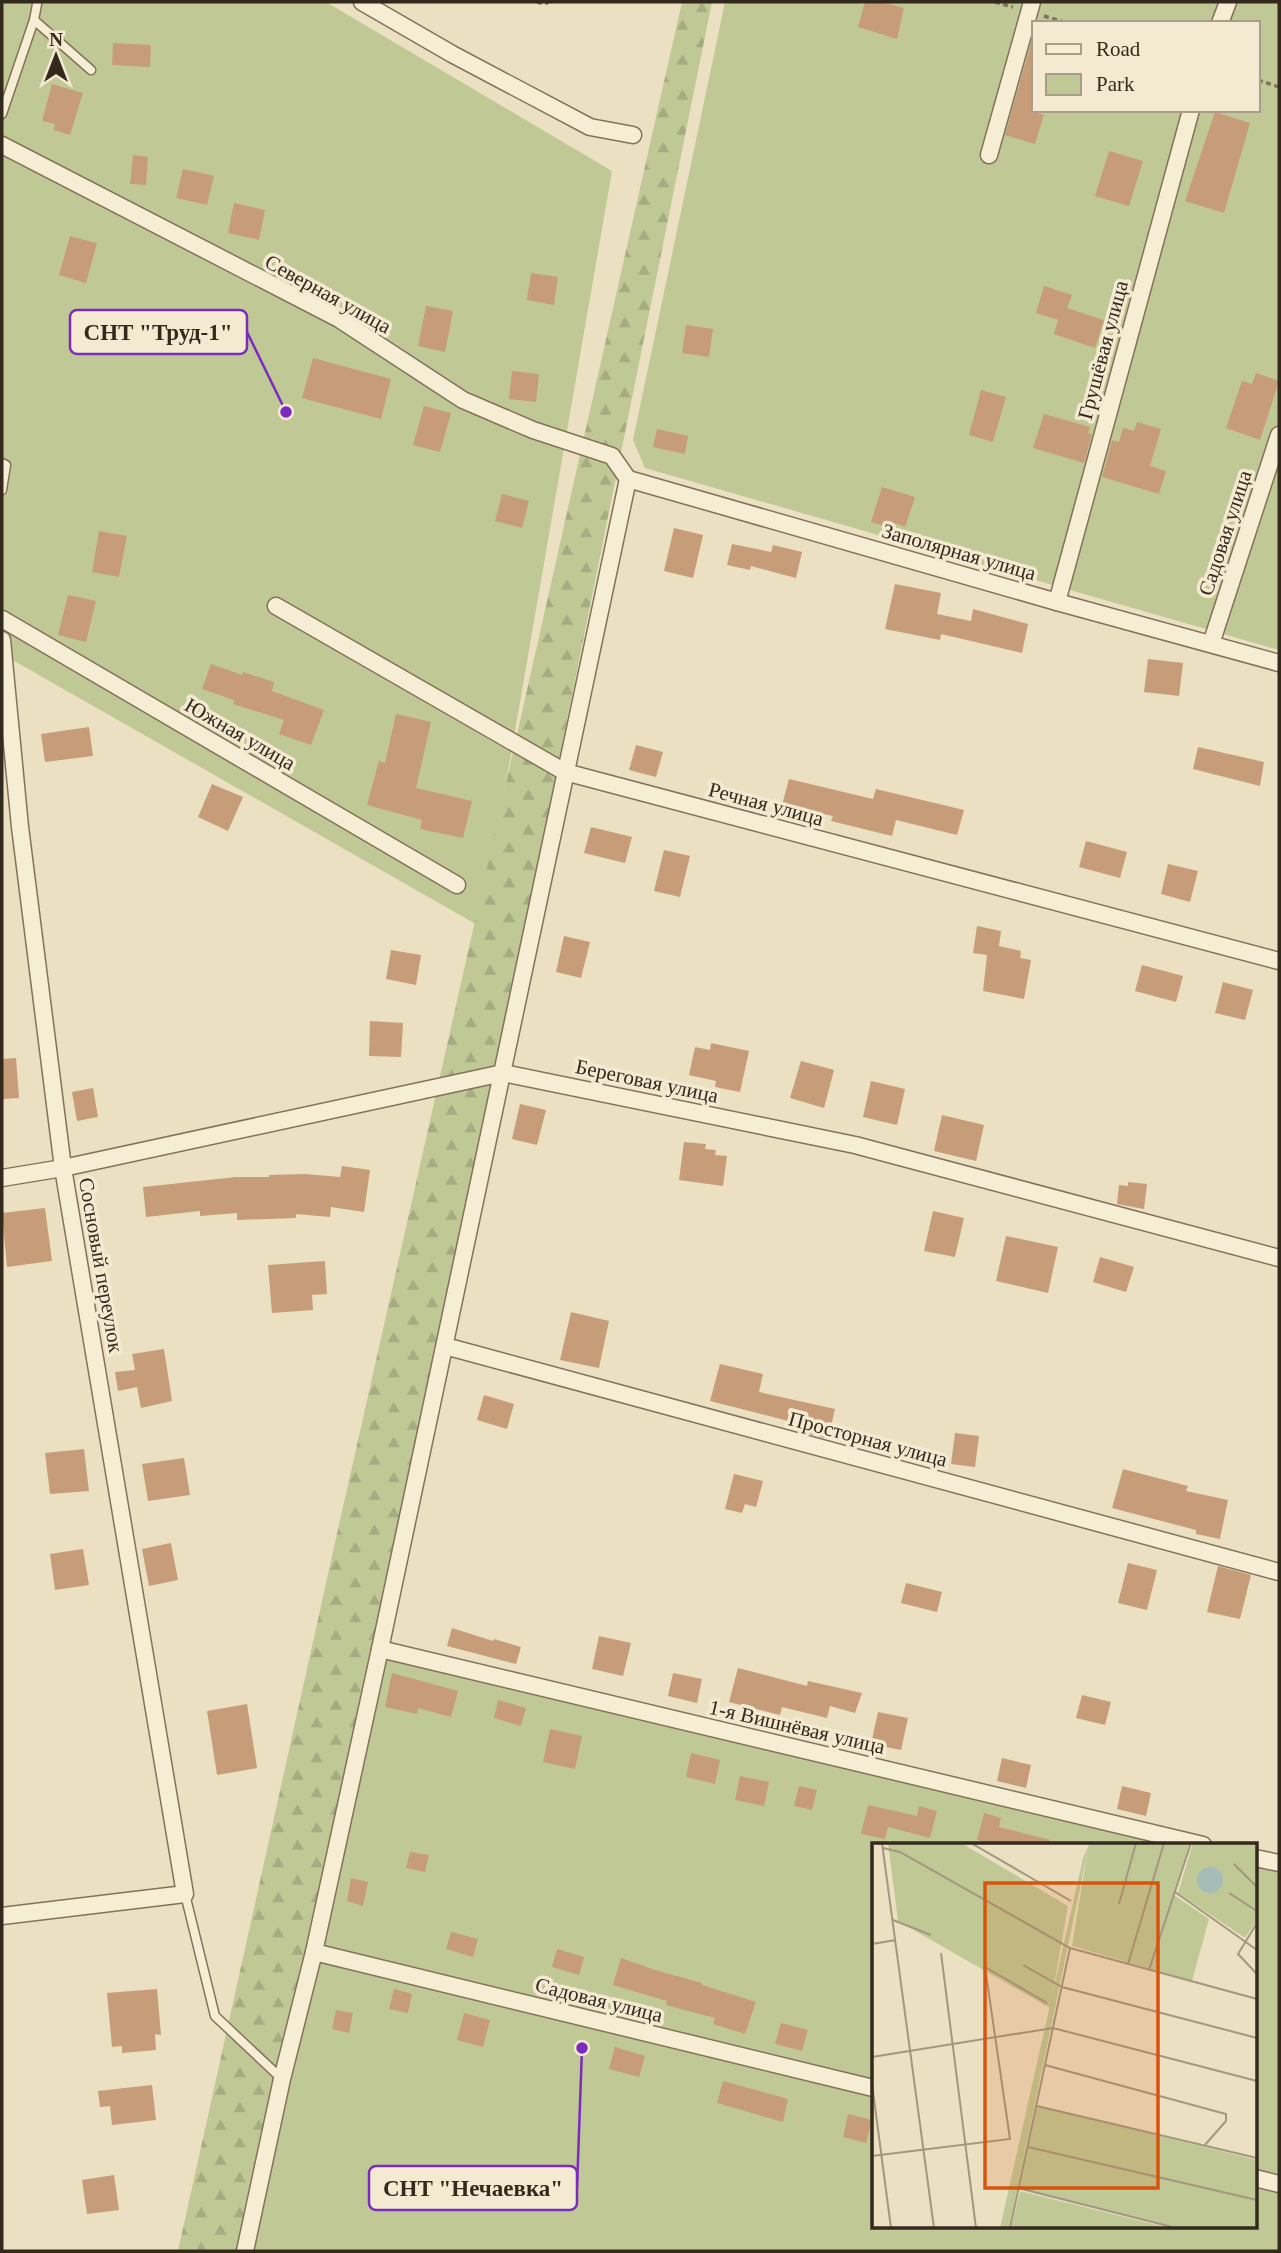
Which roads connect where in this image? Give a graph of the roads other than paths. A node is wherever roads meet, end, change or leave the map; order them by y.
1 (362, 2) edge
2 (1227, 2) edge
3 (37, 4) dead end
4 (1031, 7) edge
5 (34, 20) junction
6 (1221, 21) edge
7 (91, 70) dead end
8 (1190, 112) edge
9 (2, 114) edge
10 (633, 135) dead end
11 (2, 145) edge
12 (989, 155) dead end
13 (1279, 435) edge
14 (2, 463) edge
15 (628, 480) junction
16 (2, 490) edge
17 (1056, 602) junction
18 (276, 606) dead end
19 (2, 619) edge
20 (2, 640) edge
21 (1211, 644) junction
22 (1279, 663) edge
23 (565, 772) junction
24 (457, 885) dead end
25 (1279, 961) edge
26 (503, 1073) junction
27 (63, 1168) junction
28 (2, 1178) edge
29 (1279, 1258) edge
30 (445, 1346) junction
31 (1279, 1572) edge
32 (380, 1650) junction
33 (1195, 1843) edge
34 (1256, 1857) edge
35 (1279, 1863) edge
36 (185, 1894) junction
37 (2, 1916) edge
38 (314, 1952) junction
39 (282, 2079) junction
40 (872, 2088) edge
41 (1256, 2178) edge
42 (1279, 2184) edge
43 (245, 2251) edge

1 - 10 street
2 - 6 street
3 - 5 lane
4 - 12 street
5 - 7 lane
5 - 9 lane
8 - 17 street, Грушёвая улица
11 - 15 street, Северная улица
13 - 21 street, Садовая улица
14 - 16 lane
15 - 17 street, Заполярная улица
15 - 23 street
17 - 21 street, Заполярная улица
18 - 23 street, Речная улица
19 - 24 street, Южная улица
20 - 27 street, Сосновый переулок
21 - 22 street, Заполярная улица
23 - 25 street, Речная улица
23 - 26 street
26 - 27 street, Береговая улица
26 - 29 street, Береговая улица
26 - 30 street
27 - 28 street, Береговая улица
27 - 36 street, Сосновый переулок
30 - 31 street, Просторная улица
30 - 32 street
32 - 33 street, 1-я Вишнёвая улица
32 - 38 street
34 - 35 street
36 - 37 street
36 - 39 lane
38 - 39 street
38 - 40 street, Садовая улица
39 - 43 street
41 - 42 street

